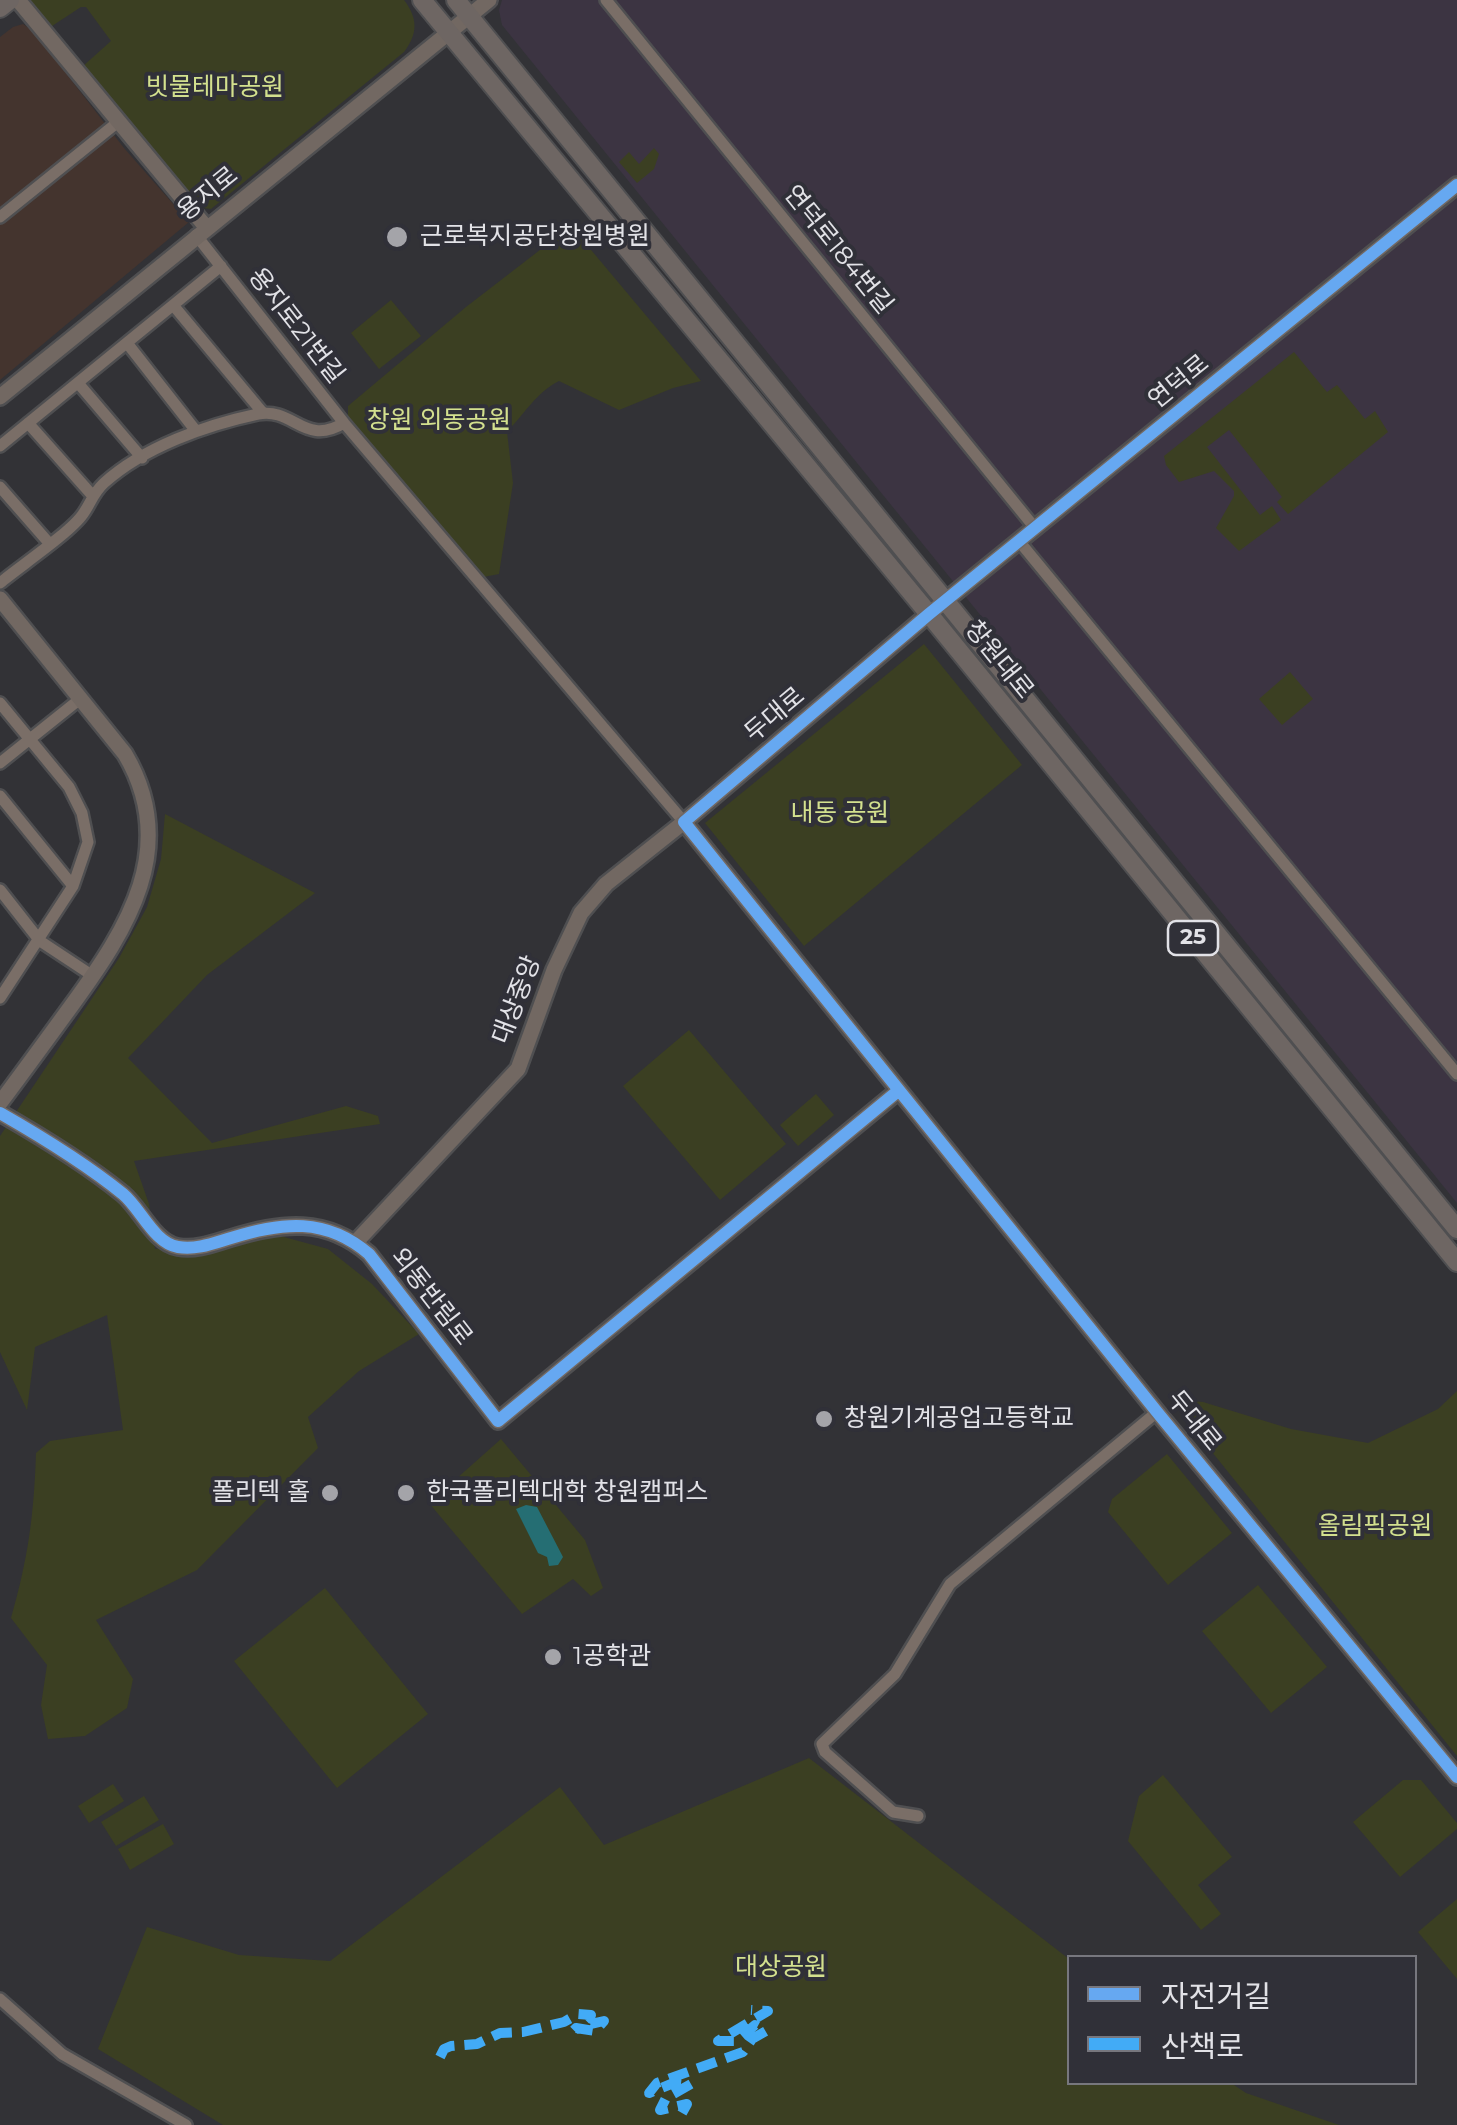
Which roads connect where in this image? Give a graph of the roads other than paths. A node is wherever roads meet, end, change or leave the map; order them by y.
1 (10, 0) edge
2 (18, 0) edge
3 (422, 0) edge
4 (456, 0) edge
5 (489, 0) edge
6 (606, 0) edge
7 (0, 8) edge
8 (469, 16) junction
9 (449, 34) junction
10 (118, 122) junction
11 (1457, 184) edge
12 (0, 218) edge
13 (201, 231) junction
14 (221, 266) junction
15 (173, 305) junction
16 (126, 343) junction
17 (78, 383) junction
18 (0, 396) edge
19 (263, 413) junction
20 (28, 423) junction
21 (344, 423) junction
22 (196, 431) junction
23 (0, 446) edge
24 (142, 458) junction
25 (0, 487) edge
26 (92, 495) junction
27 (1036, 528) junction
28 (1020, 540) junction
29 (49, 543) junction
30 (0, 583) edge
31 (0, 599) edge
32 (946, 600) junction
33 (929, 614) junction
34 (80, 699) junction
35 (0, 702) edge
36 (30, 739) junction
37 (0, 763) edge
38 (0, 796) edge
39 (684, 822) junction
40 (73, 886) junction
41 (0, 890) edge
42 (40, 941) junction
43 (93, 976) junction
44 (2, 990) edge
45 (1457, 1074) edge
46 (898, 1091) junction
47 (0, 1104) edge
48 (0, 1114) edge
49 (1457, 1228) edge
50 (356, 1242) junction
51 (1457, 1262) edge
52 (1157, 1412) junction
53 (1457, 1777) edge
54 (918, 1816) dead end
55 (0, 1999) edge
56 (186, 2125) edge

1 - 7 main road
2 - 10 street
3 - 9 main road, 창원대로 / 25
4 - 8 main road, 창원대로 / 25
5 - 8 street, 용지로
6 - 27 street, 연덕로184번길
8 - 9 street, 용지로
8 - 32 main road, 창원대로 / 25
9 - 13 street, 용지로
9 - 33 main road, 창원대로 / 25
10 - 12 street
10 - 13 street
11 - 27 street, 연덕로
13 - 14 street, 용지로21번길
13 - 18 street, 용지로
14 - 15 street
14 - 21 street, 용지로21번길
15 - 16 street
15 - 19 street
16 - 17 street
16 - 22 street
17 - 20 street
17 - 24 street
19 - 21 street
19 - 22 street
20 - 23 street
20 - 26 street
21 - 39 street, 용지로21번길
22 - 24 street
24 - 26 street
25 - 29 street
26 - 29 street
27 - 28 street, 연덕로
28 - 32 street, 연덕로
28 - 45 street
29 - 30 street
31 - 34 street
32 - 33 street, 연덕로
32 - 49 main road, 창원대로 / 25
33 - 39 street, 두대로
33 - 51 main road, 창원대로 / 25
34 - 36 street
34 - 43 street
35 - 36 street
36 - 37 street
36 - 40 street
38 - 40 street
39 - 46 street, 두대로
39 - 50 street, 대상중앙
40 - 42 street
41 - 42 street
42 - 43 street
42 - 44 street
43 - 47 street
46 - 50 street, 외동반림로
46 - 52 street, 두대로
48 - 50 street, 외동반림로
52 - 53 street, 두대로
52 - 54 street, 두대로
55 - 56 street

